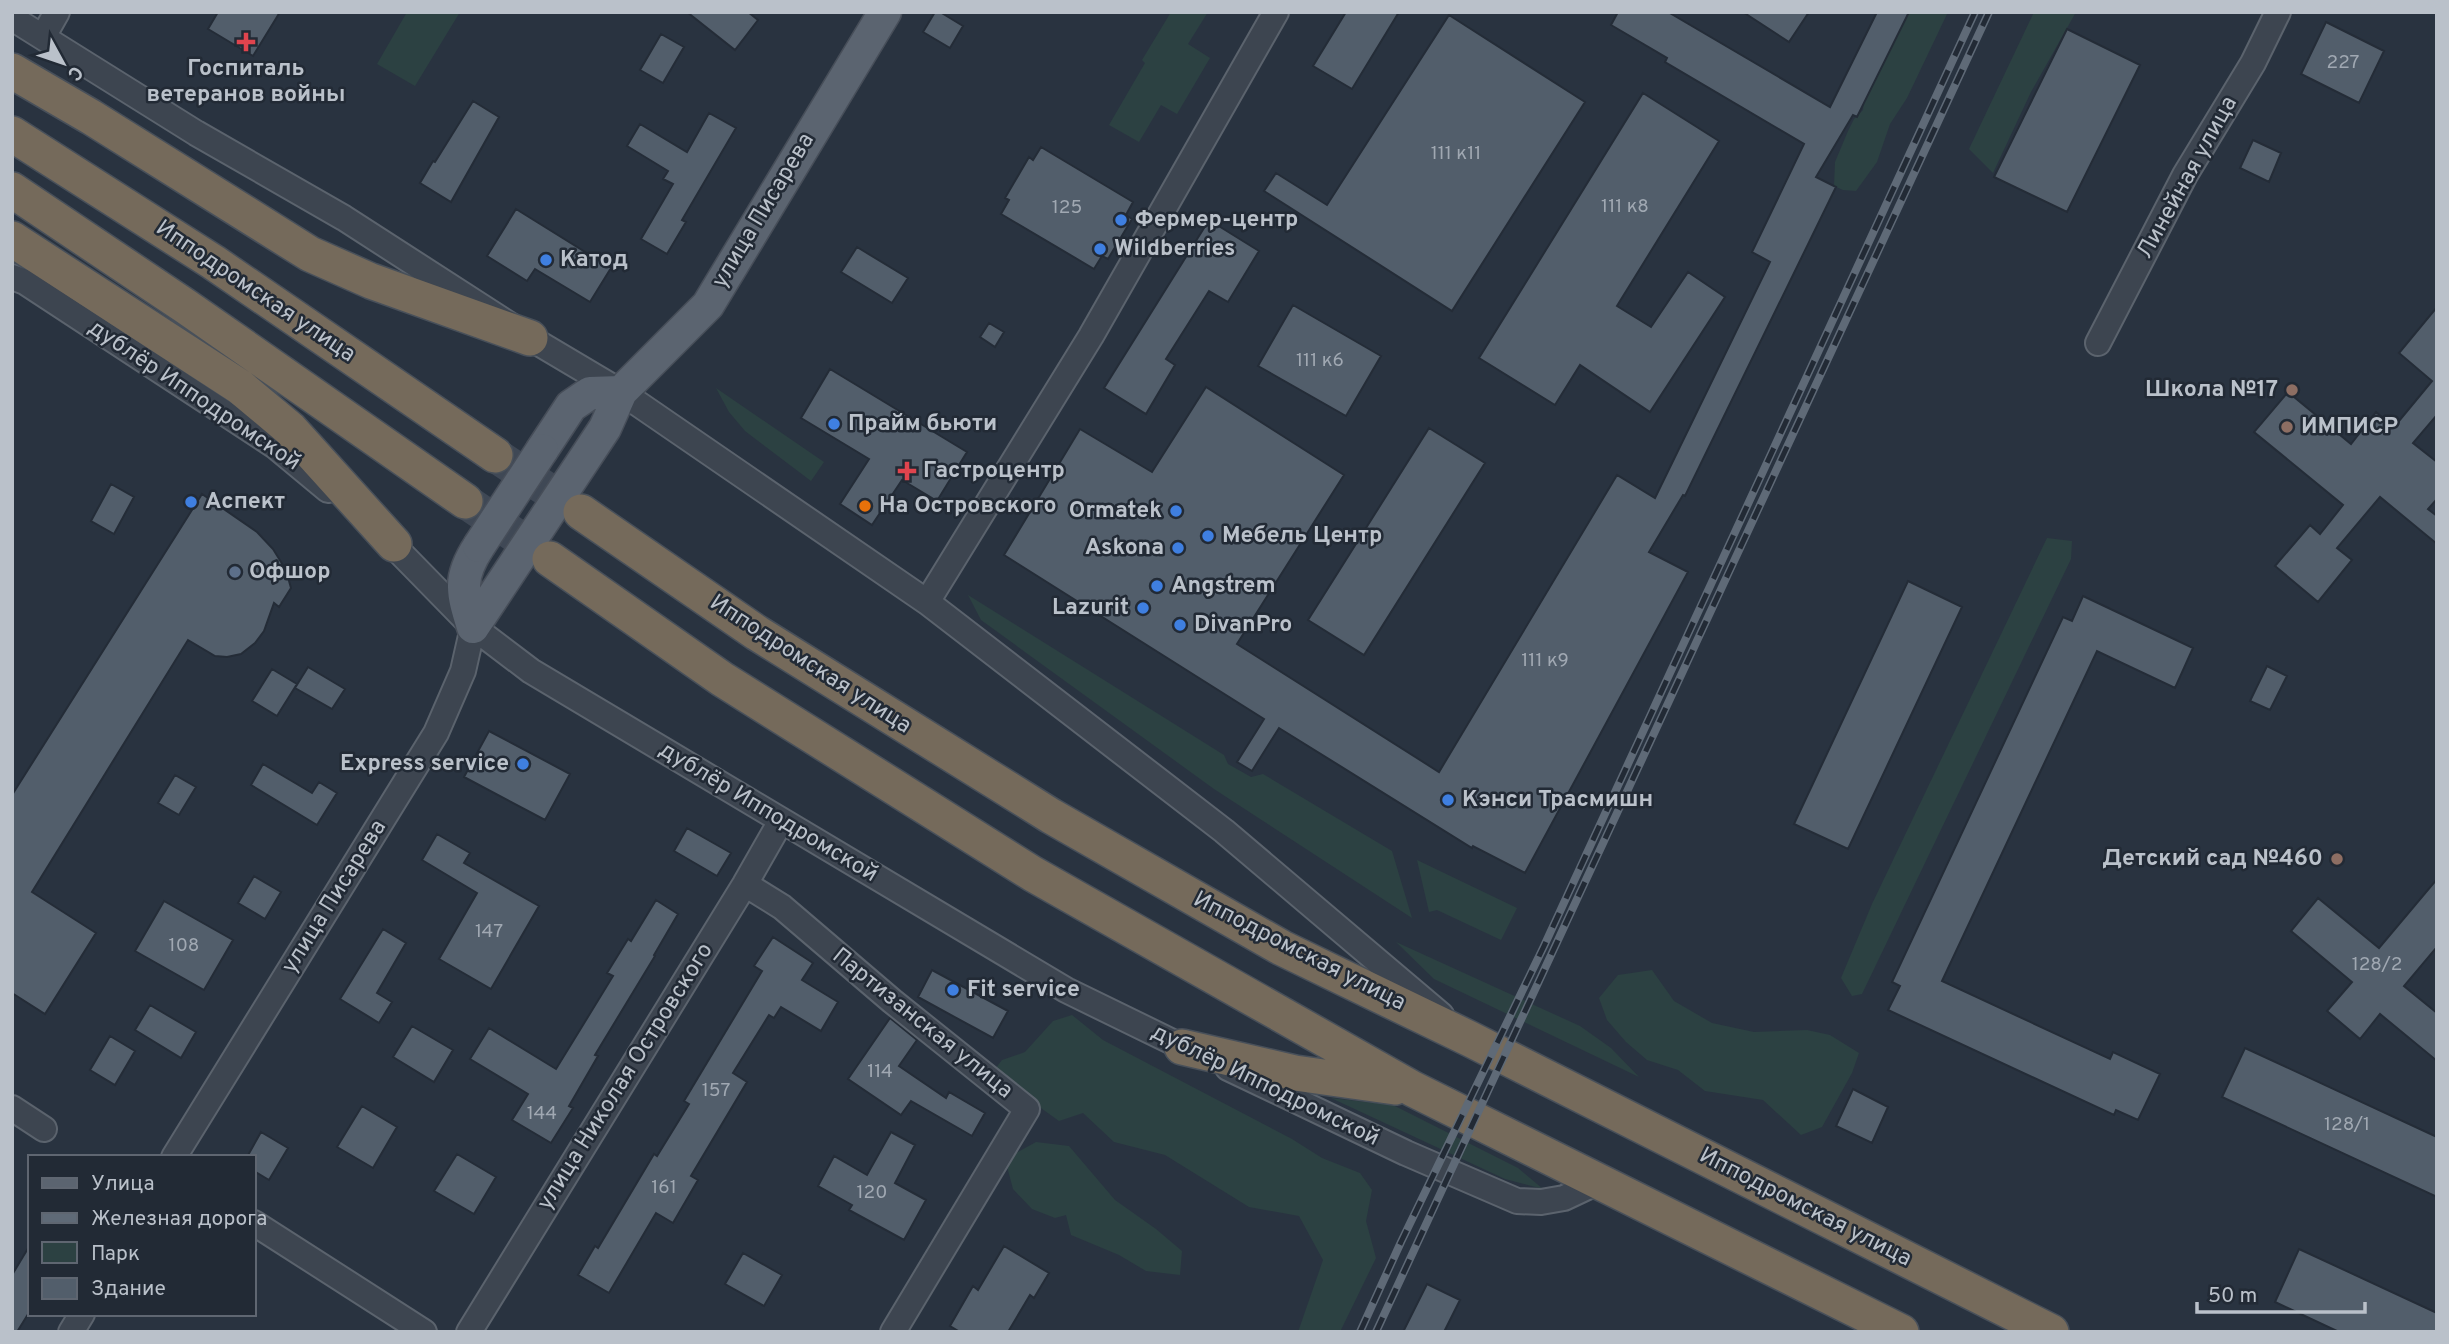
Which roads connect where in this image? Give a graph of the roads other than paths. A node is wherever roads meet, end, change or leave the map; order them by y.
1 (57, 12) edge
2 (885, 12) edge
3 (1276, 12) edge
4 (2278, 12) edge
5 (12, 18) edge
6 (44, 35) junction
7 (12, 71) edge
8 (12, 134) edge
9 (12, 190) edge
10 (12, 239) edge
11 (12, 277) edge
12 (530, 338) junction
13 (2098, 344) dead end
14 (621, 392) junction
15 (495, 455) tunnel mouth
16 (465, 501) tunnel mouth
17 (581, 512) tunnel mouth
18 (394, 544) junction
19 (550, 559) tunnel mouth
20 (927, 601) junction
21 (473, 627) junction
22 (781, 821) junction
23 (745, 884) junction
24 (1470, 1039) junction
25 (1182, 1047) junction
26 (1413, 1089) junction
27 (12, 1108) edge
28 (44, 1129) dead end
29 (175, 1155) edge
30 (1600, 1181) junction
31 (256, 1224) edge
32 (81, 1316) edge
33 (71, 1332) edge
34 (424, 1332) edge
35 (469, 1332) edge
36 (893, 1332) edge
37 (1901, 1332) edge
38 (2051, 1332) edge

1 - 6 street
2 - 14 main road, улица Писарева
3 - 20 street
4 - 13 street, Линейная улица
5 - 6 street
6 - 12 street
7 - 12 highway
8 - 15 highway, Ипподромская улица
9 - 16 highway
10 - 18 highway
11 - 18 street, дублёр Ипподромской
12 - 14 street
14 - 20 street
14 - 21 main road, улица Писарева
14 - 21 main road, улица Писарева, bridge
17 - 24 highway, Ипподромская улица
18 - 21 street, дублёр Ипподромской
19 - 26 highway
20 - 24 street
21 - 22 street, дублёр Ипподромской
21 - 29 street, улица Писарева
22 - 23 street, улица Николая Островского
22 - 25 street, дублёр Ипподромской
23 - 35 street, улица Николая Островского
23 - 36 street, Партизанская улица
24 - 38 highway, Ипподромская улица
25 - 26 highway
25 - 30 street, дублёр Ипподромской
26 - 30 highway
27 - 28 street
30 - 37 highway
31 - 34 street
32 - 33 street

